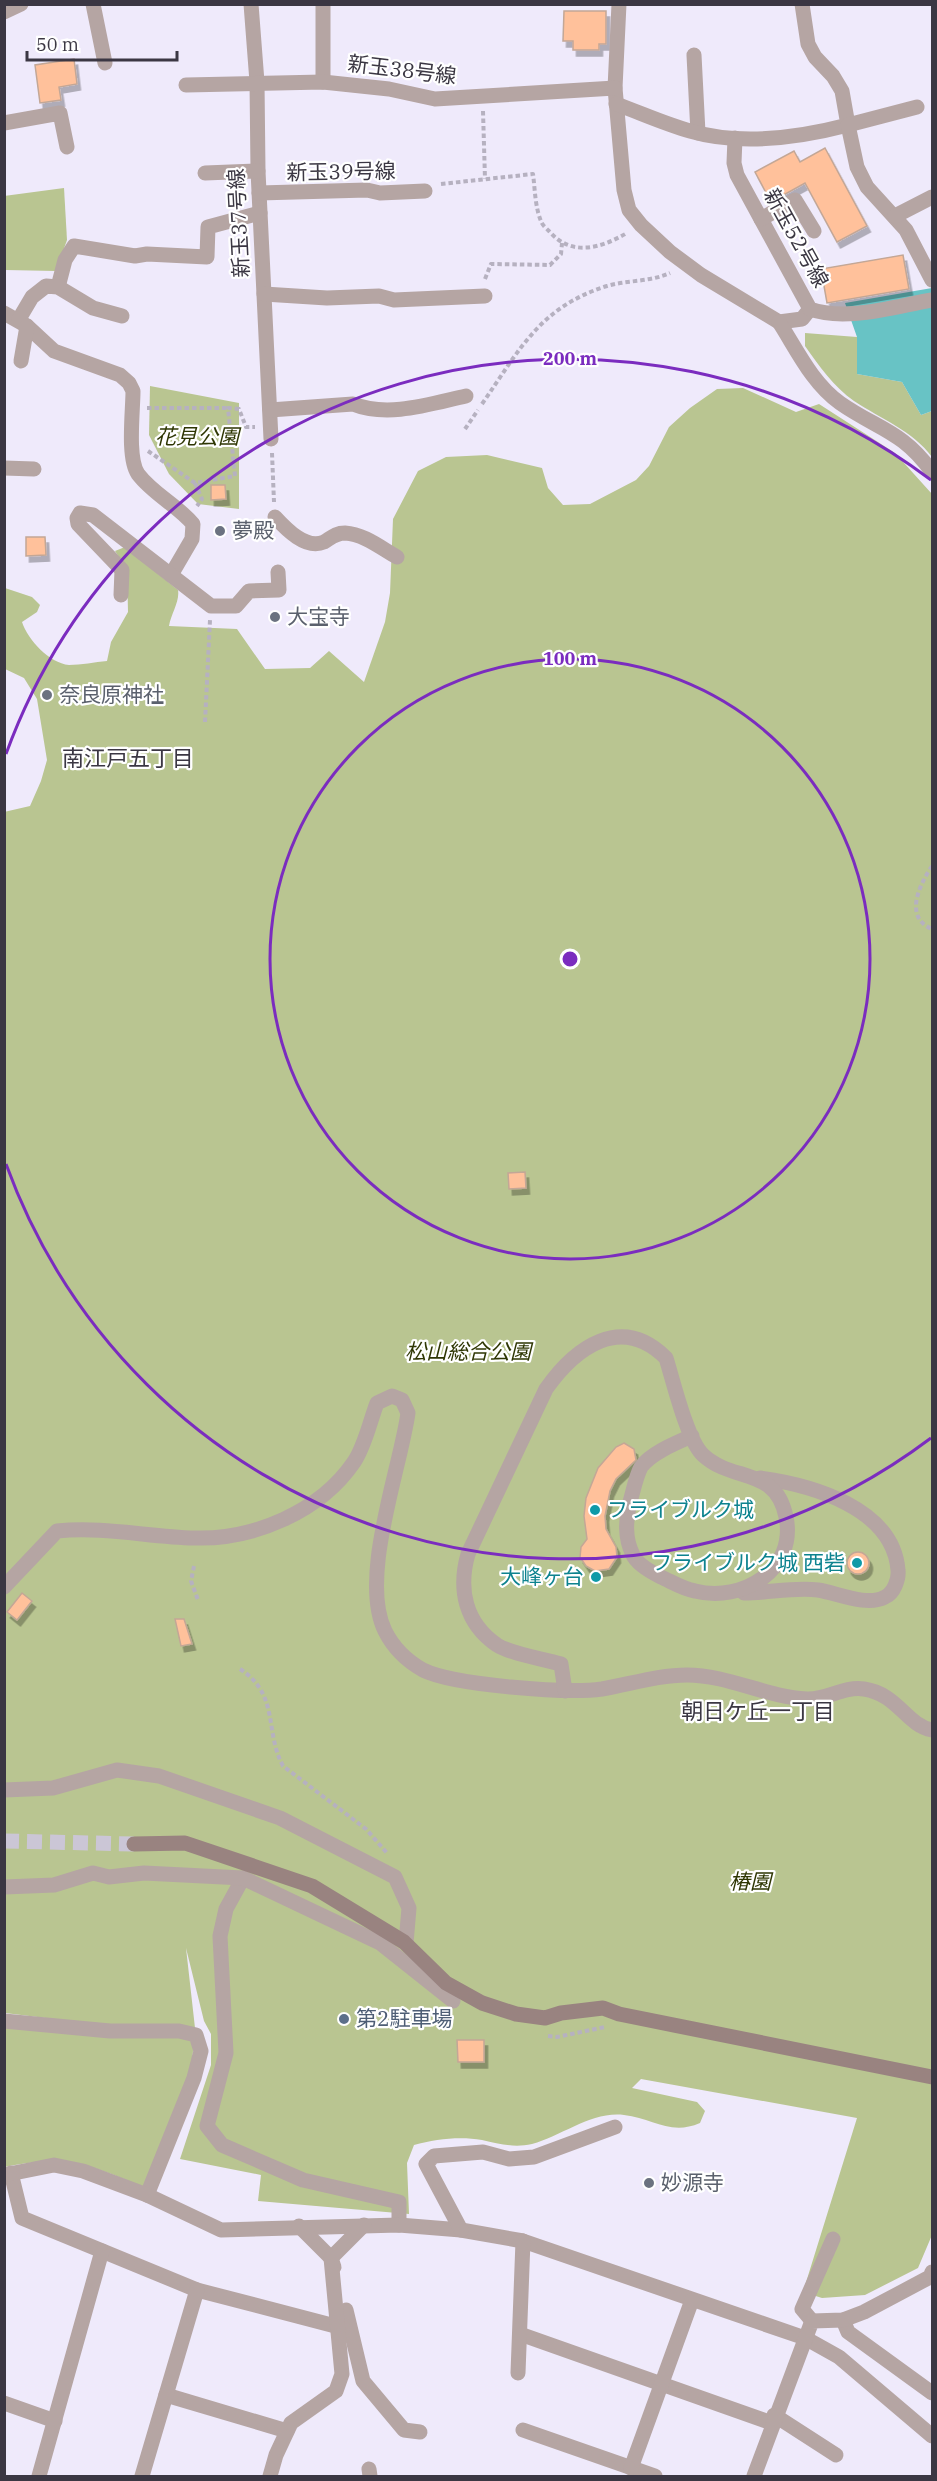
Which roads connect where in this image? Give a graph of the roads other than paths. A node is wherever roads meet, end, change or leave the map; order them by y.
1 (21, 4) edge
2 (93, 4) edge
3 (251, 4) edge
4 (324, 4) edge
5 (619, 4) edge
6 (802, 4) edge
7 (4, 12) edge
8 (694, 55) dead end
9 (105, 63) dead end
10 (257, 82) junction
11 (323, 82) junction
12 (186, 85) dead end
13 (615, 88) junction
14 (616, 104) junction
15 (917, 106) dead end
16 (4, 123) edge
17 (848, 125) junction
18 (698, 133) junction
19 (735, 138) junction
20 (67, 147) dead end
21 (258, 171) junction
22 (205, 173) dead end
23 (425, 191) road end
24 (259, 193) junction
25 (933, 197) edge
26 (260, 213) junction
27 (895, 216) junction
28 (761, 219) junction
29 (814, 231) dead end
30 (933, 280) edge
31 (58, 287) junction
32 (264, 294) junction
33 (485, 296) road end
34 (933, 300) edge
35 (810, 309) junction
36 (4, 312) edge
37 (122, 316) dead end
38 (779, 322) junction
39 (23, 323) junction
40 (21, 361) dead end
41 (466, 396) dead end
42 (270, 410) junction
43 (271, 439) dead end
44 (4, 468) edge
45 (34, 469) dead end
46 (933, 472) edge
47 (275, 517) dead end
48 (397, 557) dead end
49 (278, 572) dead end
50 (171, 575) junction
51 (121, 595) dead end
52 (692, 1436) junction
53 (760, 1478) junction
54 (4, 1587) edge
55 (726, 1593) junction
56 (564, 1691) junction
57 (933, 1730) edge
58 (4, 1790) edge
59 (134, 1844) tunnel mouth
60 (243, 1878) junction
61 (4, 1887) edge
62 (404, 1942) junction
63 (453, 2001) dead end
64 (4, 2021) edge
65 (933, 2077) edge
66 (615, 2127) dead end
67 (8, 2174) edge
68 (147, 2195) junction
69 (364, 2225) junction
70 (399, 2225) junction
71 (299, 2226) junction
72 (461, 2230) junction
73 (833, 2239) dead end
74 (524, 2241) junction
75 (102, 2251) junction
76 (331, 2258) junction
77 (932, 2276) edge
78 (197, 2290) junction
79 (692, 2300) junction
80 (843, 2320) junction
81 (812, 2321) junction
82 (339, 2326) junction
83 (520, 2334) junction
84 (805, 2338) junction
85 (518, 2373) dead end
86 (661, 2384) junction
87 (933, 2393) edge
88 (166, 2396) junction
89 (4, 2403) edge
90 (773, 2419) junction
91 (55, 2421) junction
92 (523, 2430) dead end
93 (287, 2431) junction
94 (420, 2432) dead end
95 (933, 2436) edge
96 (836, 2455) dead end
97 (631, 2468) junction
98 (760, 2473) edge
99 (39, 2476) edge
100 (142, 2476) edge
101 (270, 2476) edge
102 (655, 2476) edge

1 - 7 street
2 - 9 street
3 - 10 street, 新玉37号線
4 - 11 street
5 - 13 street
6 - 17 street
8 - 18 street
10 - 11 street, 新玉38号線
10 - 12 street, 新玉38号線
10 - 21 street, 新玉37号線
11 - 13 street, 新玉38号線
13 - 14 street
14 - 18 street
14 - 38 street
15 - 17 street
16 - 20 street
17 - 19 street
17 - 27 street
18 - 19 street
19 - 28 street, 新玉52号線
21 - 22 street
21 - 24 street, 新玉37号線
23 - 24 street, 新玉39号線
24 - 26 street, 新玉37号線
25 - 27 street
26 - 31 street
26 - 32 street, 新玉37号線
27 - 30 street
28 - 29 street
28 - 35 street, 新玉52号線
31 - 37 street
31 - 39 street
32 - 33 street
32 - 42 street, 新玉37号線
34 - 35 street, 新玉52号線
35 - 38 street
36 - 39 street
38 - 46 street
39 - 40 street
39 - 50 street
41 - 42 street
42 - 43 street, 新玉37号線
44 - 45 street
47 - 48 street
49 - 50 street
50 - 51 street
52 - 53 street
52 - 55 street
52 - 56 street
53 - 55 street
53 - 55 street
54 - 56 street
56 - 57 street
58 - 62 street
59 - 62 street
60 - 61 street
60 - 63 street
60 - 70 street
62 - 65 street
64 - 68 street
66 - 72 street
67 - 68 street
67 - 75 street
68 - 71 street
69 - 70 street
69 - 71 street
69 - 76 street
70 - 72 street
71 - 76 street
72 - 74 street
73 - 81 street
74 - 79 street
74 - 83 street
75 - 78 street
75 - 91 street
76 - 82 street
76 - 94 street
77 - 80 street
78 - 82 street
78 - 88 street
79 - 84 street
79 - 86 street
80 - 81 street
80 - 87 street
81 - 84 street
82 - 93 street
83 - 85 street
83 - 86 street
84 - 90 street
84 - 95 street
86 - 90 street
86 - 97 street
88 - 93 street
88 - 100 street
89 - 91 street
90 - 96 street
90 - 98 street
91 - 99 street
92 - 97 street
93 - 101 street
97 - 102 street

